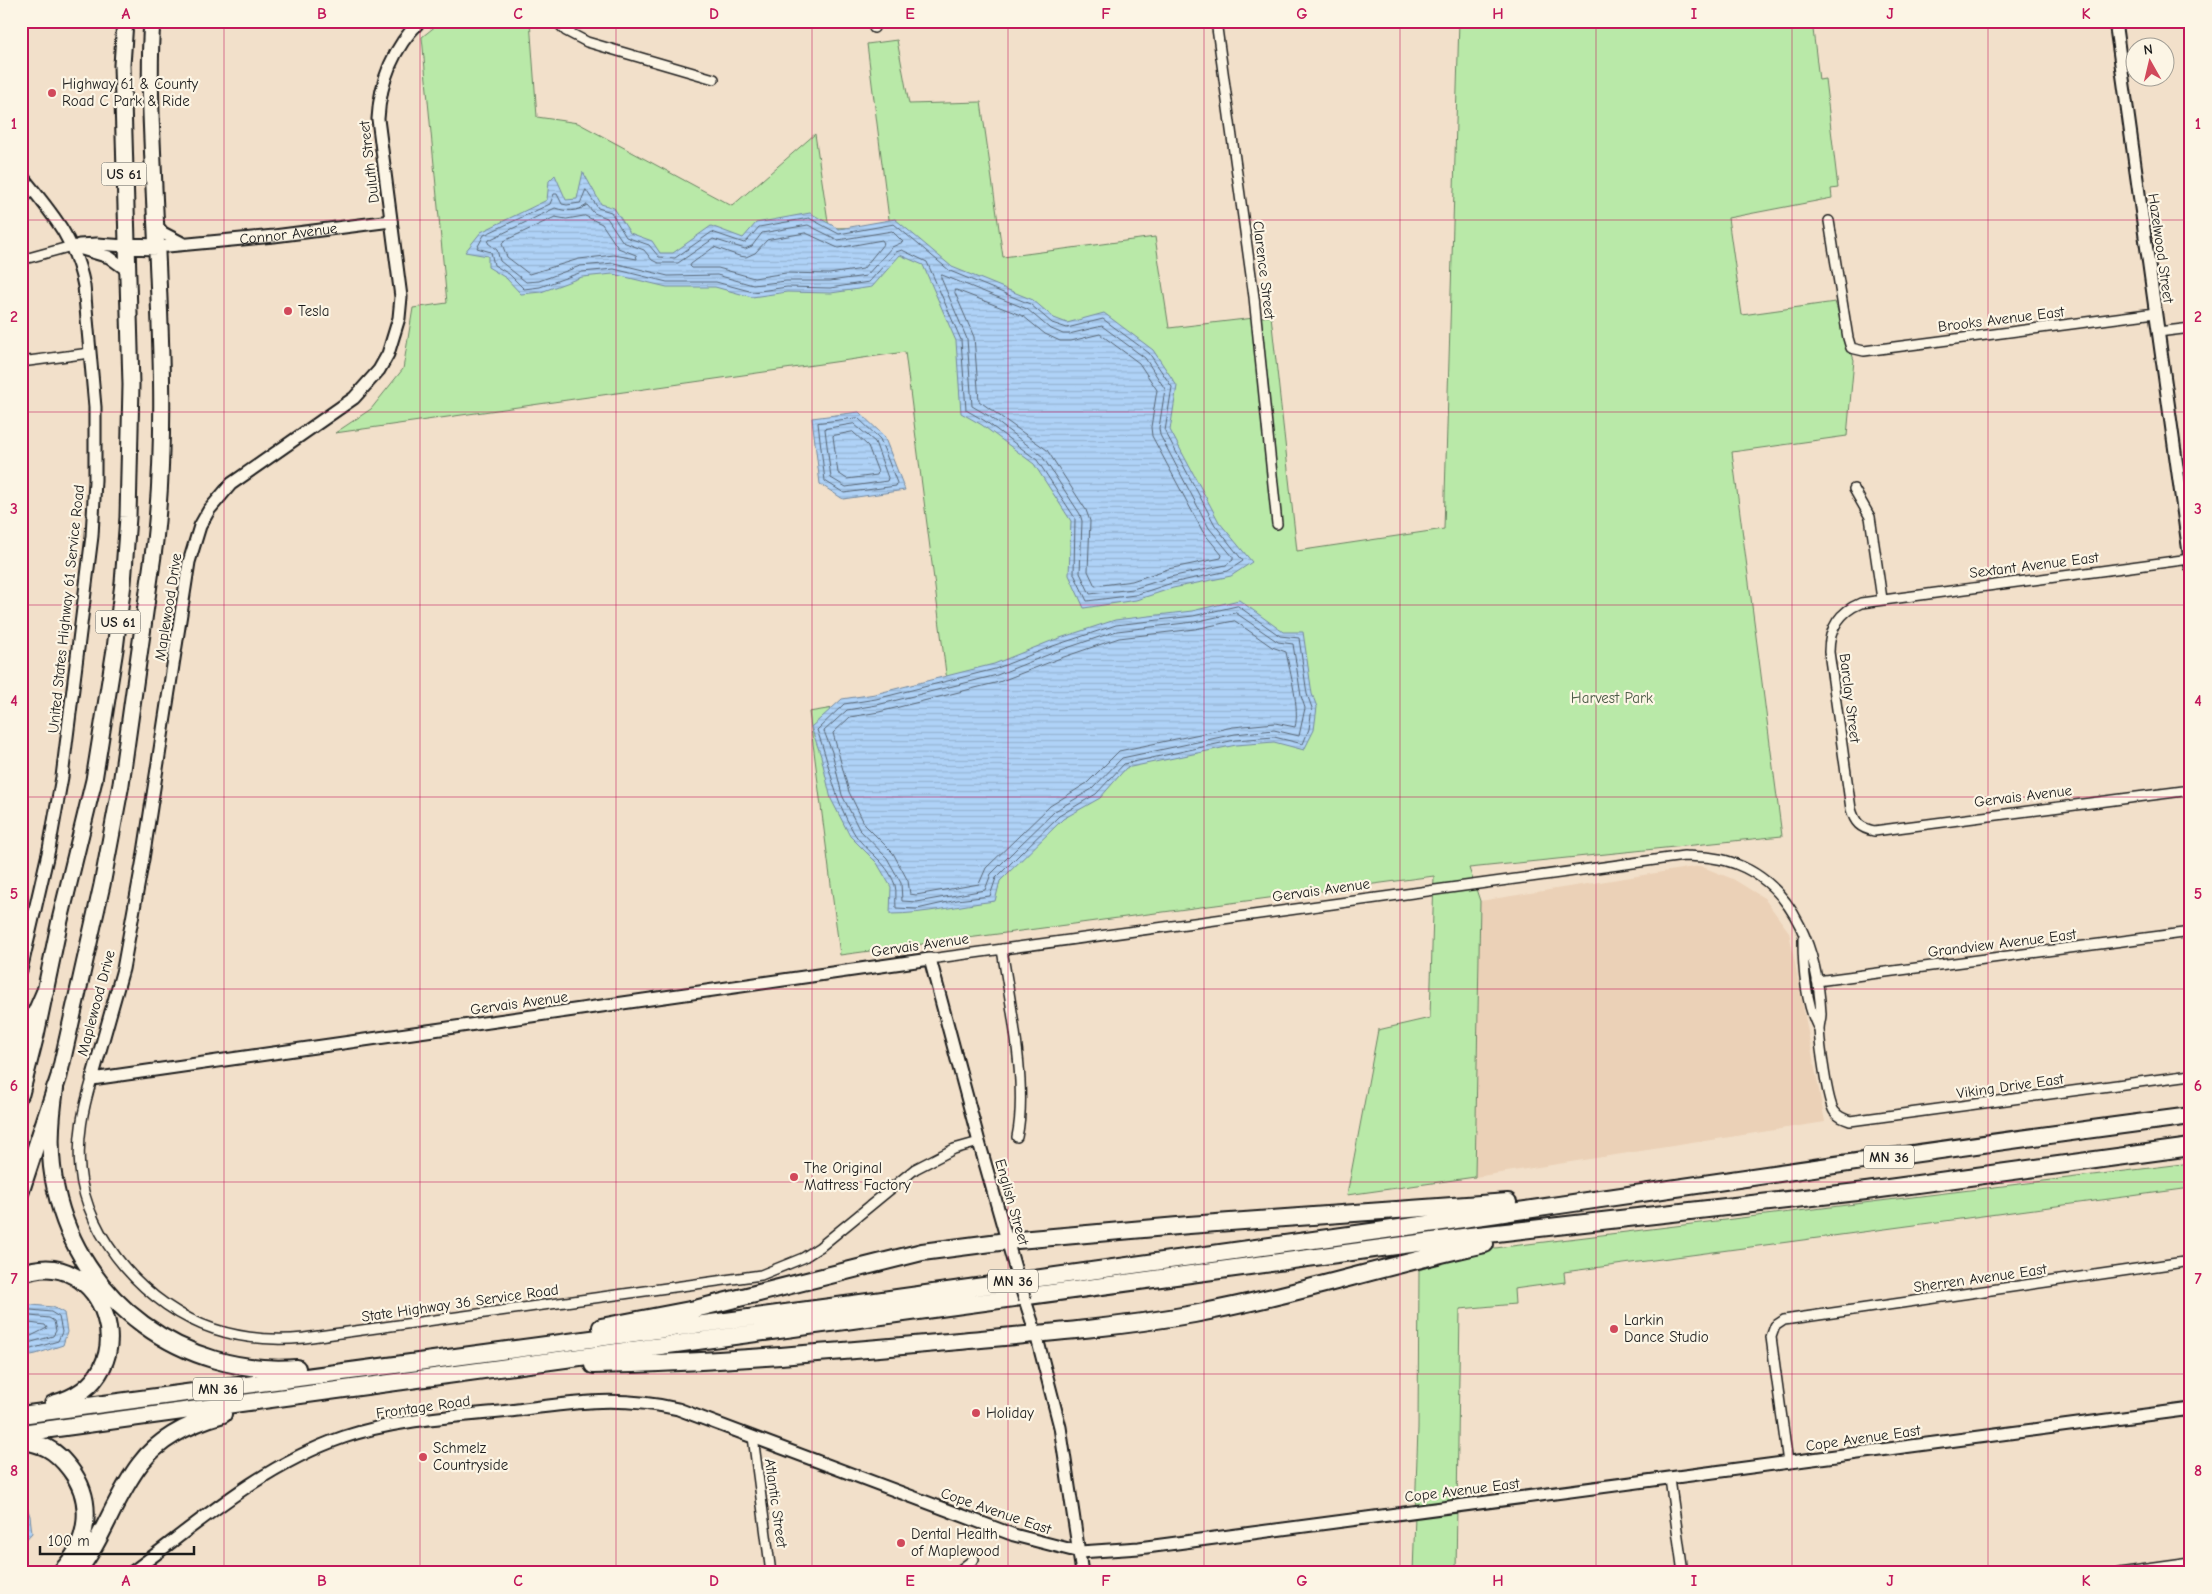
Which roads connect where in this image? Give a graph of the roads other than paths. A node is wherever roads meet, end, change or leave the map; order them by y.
1 (125, 21) edge
2 (152, 21) edge
3 (420, 21) edge
4 (556, 21) edge
5 (1216, 21) edge
6 (2115, 21) edge
7 (714, 79) dead end
8 (21, 175) edge
9 (391, 221) junction
10 (1829, 221) dead end
11 (156, 225) junction
12 (186, 245) junction
13 (72, 246) junction
14 (126, 246) junction
15 (157, 247) junction
16 (21, 260) edge
17 (127, 270) junction
18 (2155, 313) junction
19 (2191, 328) edge
20 (2158, 332) junction
21 (90, 353) junction
22 (21, 362) edge
23 (1854, 489) dead end
24 (1278, 524) dead end
25 (2190, 563) edge
26 (1882, 599) junction
27 (2191, 790) edge
28 (1859, 826) joint
29 (2191, 932) edge
30 (1803, 936) junction
31 (1002, 949) junction
32 (930, 959) junction
33 (21, 970) edge
34 (1817, 981) junction
35 (45, 992) junction
36 (1819, 1029) junction
37 (21, 1047) edge
38 (2191, 1075) edge
39 (92, 1079) junction
40 (55, 1088) junction
41 (21, 1094) edge
42 (2191, 1116) edge
43 (1017, 1137) dead end
44 (979, 1142) junction
45 (2191, 1147) edge
46 (21, 1192) edge
47 (1588, 1200) junction
48 (1652, 1215) junction
49 (1007, 1241) junction
50 (2191, 1261) edge
51 (21, 1274) edge
52 (1036, 1334) junction
53 (438, 1360) junction
54 (414, 1363) junction
55 (524, 1366) junction
56 (302, 1395) junction
57 (2191, 1409) edge
58 (21, 1414) edge
59 (21, 1433) edge
60 (753, 1438) junction
61 (21, 1440) edge
62 (1788, 1463) junction
63 (1670, 1479) junction
64 (1080, 1552) junction
65 (974, 1559) dead end
66 (2191, 1563) edge
67 (60, 1573) edge
68 (76, 1573) edge
69 (131, 1573) edge
70 (771, 1573) edge
71 (956, 1573) edge
72 (1082, 1573) edge
73 (1683, 1573) edge
74 (2118, 1573) edge

1 - 14 main road, US 61
2 - 11 main road, US 61
3 - 9 street, Duluth Street
4 - 7 street
5 - 24 street, Clarence Street
6 - 18 street, Hazelwood Street
8 - 13 street, United States Highway 61 Service Road
9 - 12 street, Connor Avenue
9 - 39 street, Maplewood Drive
10 - 18 street, Brooks Avenue East
11 - 12 street
11 - 15 main road, US 61
12 - 15 street, Connor Avenue
13 - 14 street
13 - 16 street
13 - 17 street
13 - 21 street, United States Highway 61 Service Road
14 - 15 main road, Connor Avenue
14 - 17 main road, US 61
15 - 40 main road, US 61
17 - 35 main road, US 61
18 - 20 street, Hazelwood Street
19 - 20 street
20 - 25 street, Hazelwood Street
21 - 22 street
21 - 33 street, United States Highway 61 Service Road
23 - 26 street
25 - 26 street, Sextant Avenue East
26 - 28 street, Barclay Street
27 - 28 street, Gervais Avenue
29 - 34 street, Grandview Avenue East
30 - 31 street, Gervais Avenue
30 - 34 street
30 - 36 street
31 - 32 street, Gervais Avenue
31 - 43 street
32 - 39 street, Gervais Avenue
32 - 44 street, English Street
34 - 36 street
35 - 37 highway
35 - 41 main road, US 61
36 - 38 street, Viking Drive East
39 - 44 street, State Highway 36 Service Road
40 - 46 main road, US 61
40 - 54 highway
42 - 47 highway, MN 36
44 - 49 street, English Street
45 - 48 highway, MN 36
47 - 49 highway
47 - 53 highway, MN 36
48 - 52 highway
48 - 55 highway, MN 36
49 - 52 street, English Street, bridge
49 - 53 highway
50 - 62 street, Sherren Avenue East
51 - 58 highway
52 - 55 highway
52 - 64 street, English Street
53 - 54 highway, MN 36
54 - 58 highway, MN 36
55 - 56 highway, MN 36
56 - 59 highway, MN 36
56 - 68 highway
57 - 62 street, Cope Avenue East
60 - 64 street, Cope Avenue East
60 - 69 street, Frontage Road
60 - 70 street, Atlantic Street
61 - 67 highway
62 - 63 street, Cope Avenue East
63 - 64 street, Cope Avenue East
63 - 73 street
64 - 72 street, English Street
65 - 71 street
66 - 74 street

